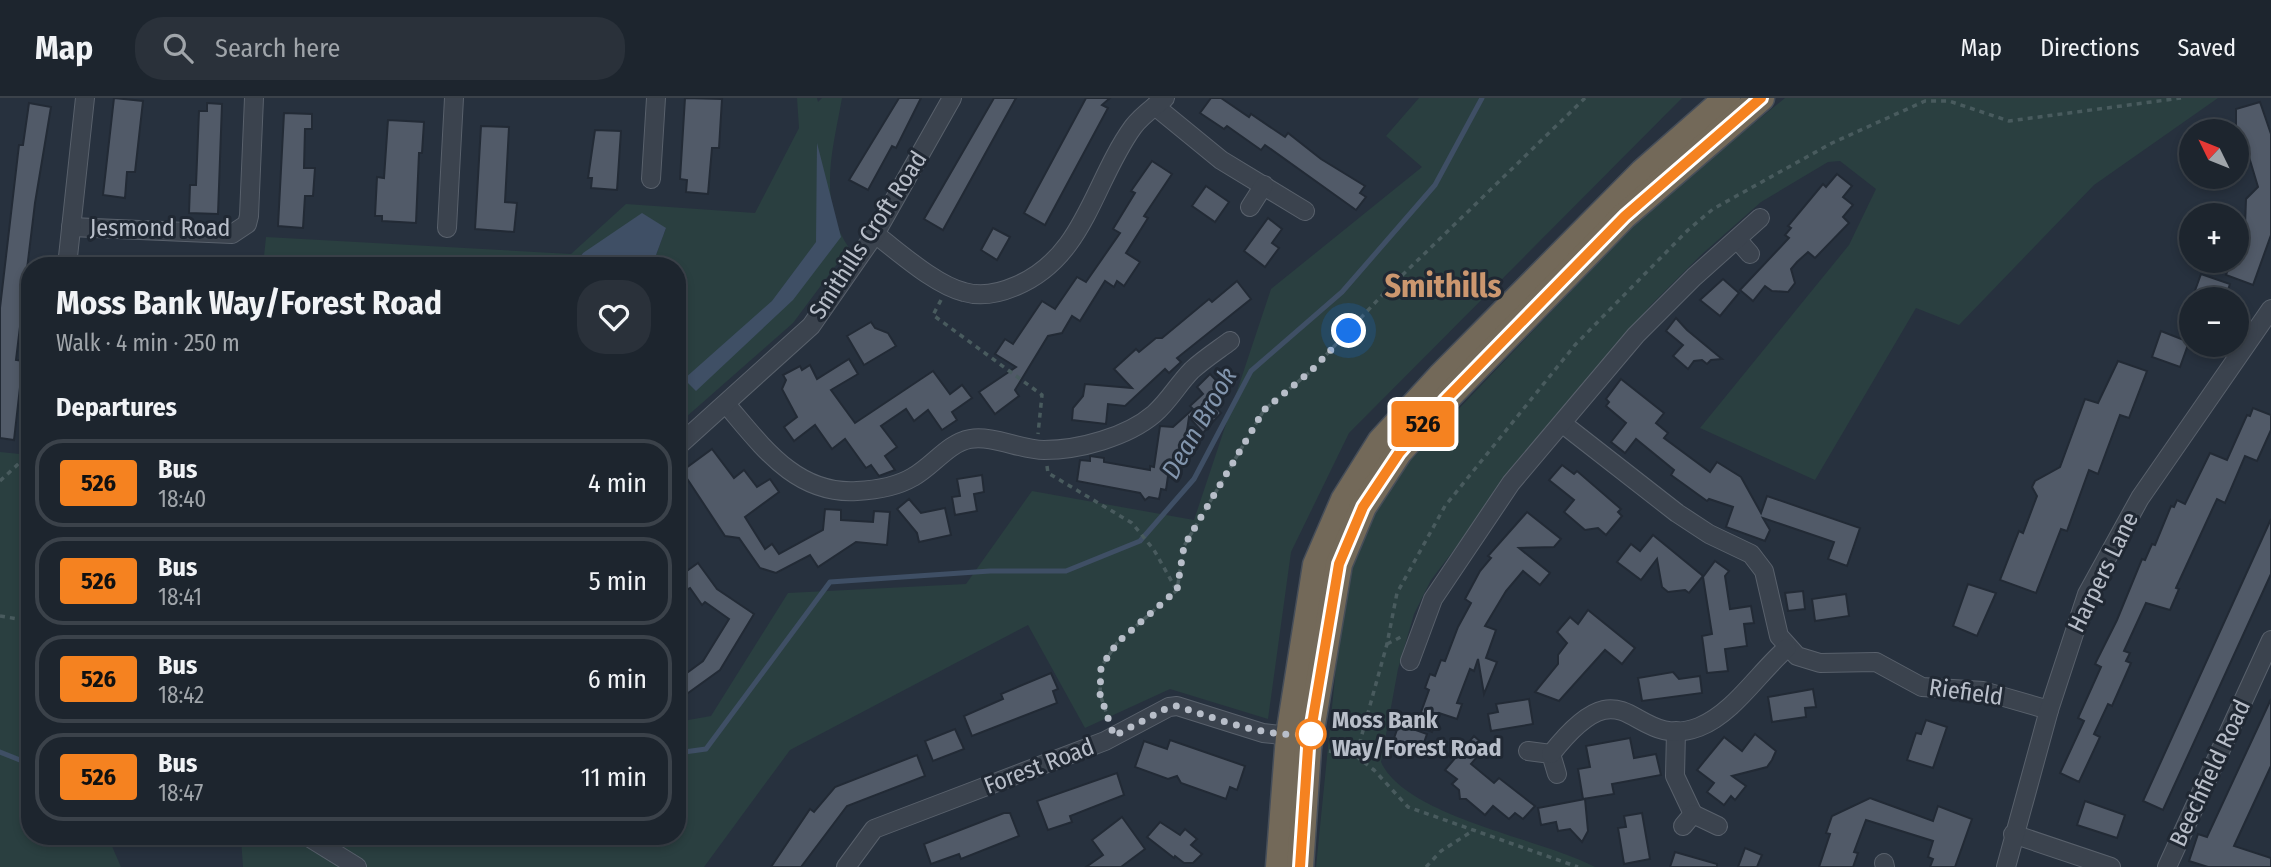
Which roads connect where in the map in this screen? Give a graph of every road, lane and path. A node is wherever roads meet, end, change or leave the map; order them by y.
1 (85, 98) edge
2 (254, 98) edge
3 (454, 98) edge
4 (656, 98) edge
5 (953, 98) edge
6 (1585, 98) edge
7 (1727, 98) edge
8 (1761, 98) edge
9 (2181, 98) edge
10 (1160, 102) edge
11 (651, 179) dead end
12 (1264, 185) junction
13 (1250, 207) dead end
14 (1305, 211) dead end
15 (1760, 218) dead end
16 (71, 228) junction
17 (447, 228) dead end
18 (874, 234) junction
19 (1737, 239) junction
20 (1750, 254) dead end
21 (67, 257) edge
22 (949, 286) junction
23 (2271, 309) edge
24 (1227, 349) dead end
25 (726, 404) junction
26 (1563, 424) junction
27 (686, 439) edge
28 (1040, 449) junction
29 (21, 461) edge
30 (0, 481) edge
31 (1177, 590) junction
32 (0, 616) edge
33 (21, 620) edge
34 (2271, 640) edge
35 (1787, 648) junction
36 (1410, 661) dead end
37 (2049, 710) junction
38 (1676, 731) junction
39 (1114, 736) junction
40 (1298, 742) junction
41 (1528, 751) dead end
42 (1551, 754) junction
43 (1356, 756) junction
44 (1557, 774) dead end
45 (1718, 825) dead end
46 (1474, 830) junction
47 (2013, 834) junction
48 (322, 845) edge
49 (358, 867) edge
50 (846, 867) edge
51 (1279, 867) edge
52 (1300, 867) edge
53 (1426, 867) edge
54 (1578, 867) edge
55 (2006, 867) edge
56 (2110, 867) edge
57 (2167, 867) edge

1 - 16 street
2 - 16 street, Jesmond Road
3 - 17 street
4 - 11 street
5 - 18 street, Smithills Croft Road
6 - 31 path
7 - 40 highway
8 - 40 highway
9 - 43 path
10 - 12 street
10 - 22 street
12 - 13 street
12 - 14 street
15 - 19 street
16 - 21 street
18 - 22 street
18 - 25 street, Smithills Croft Road
19 - 20 street
19 - 26 street
22 - 28 path
23 - 37 street, Harpers Lane
24 - 28 street
25 - 27 street, Smithills Croft Road
25 - 28 street
26 - 35 street
26 - 36 street
28 - 31 path
29 - 30 path
31 - 39 path
32 - 33 path
34 - 57 street, Beechfield Road
35 - 37 street, Riefield
35 - 38 street
37 - 47 street, Harpers Lane
38 - 42 street
38 - 45 street
39 - 40 street, Forest Road
39 - 50 street, Forest Road
40 - 43 path
40 - 51 highway
40 - 52 highway
41 - 42 street
42 - 44 street
43 - 46 path
46 - 53 path
46 - 54 path
47 - 55 street, Harpers Lane
47 - 56 street
48 - 49 street

